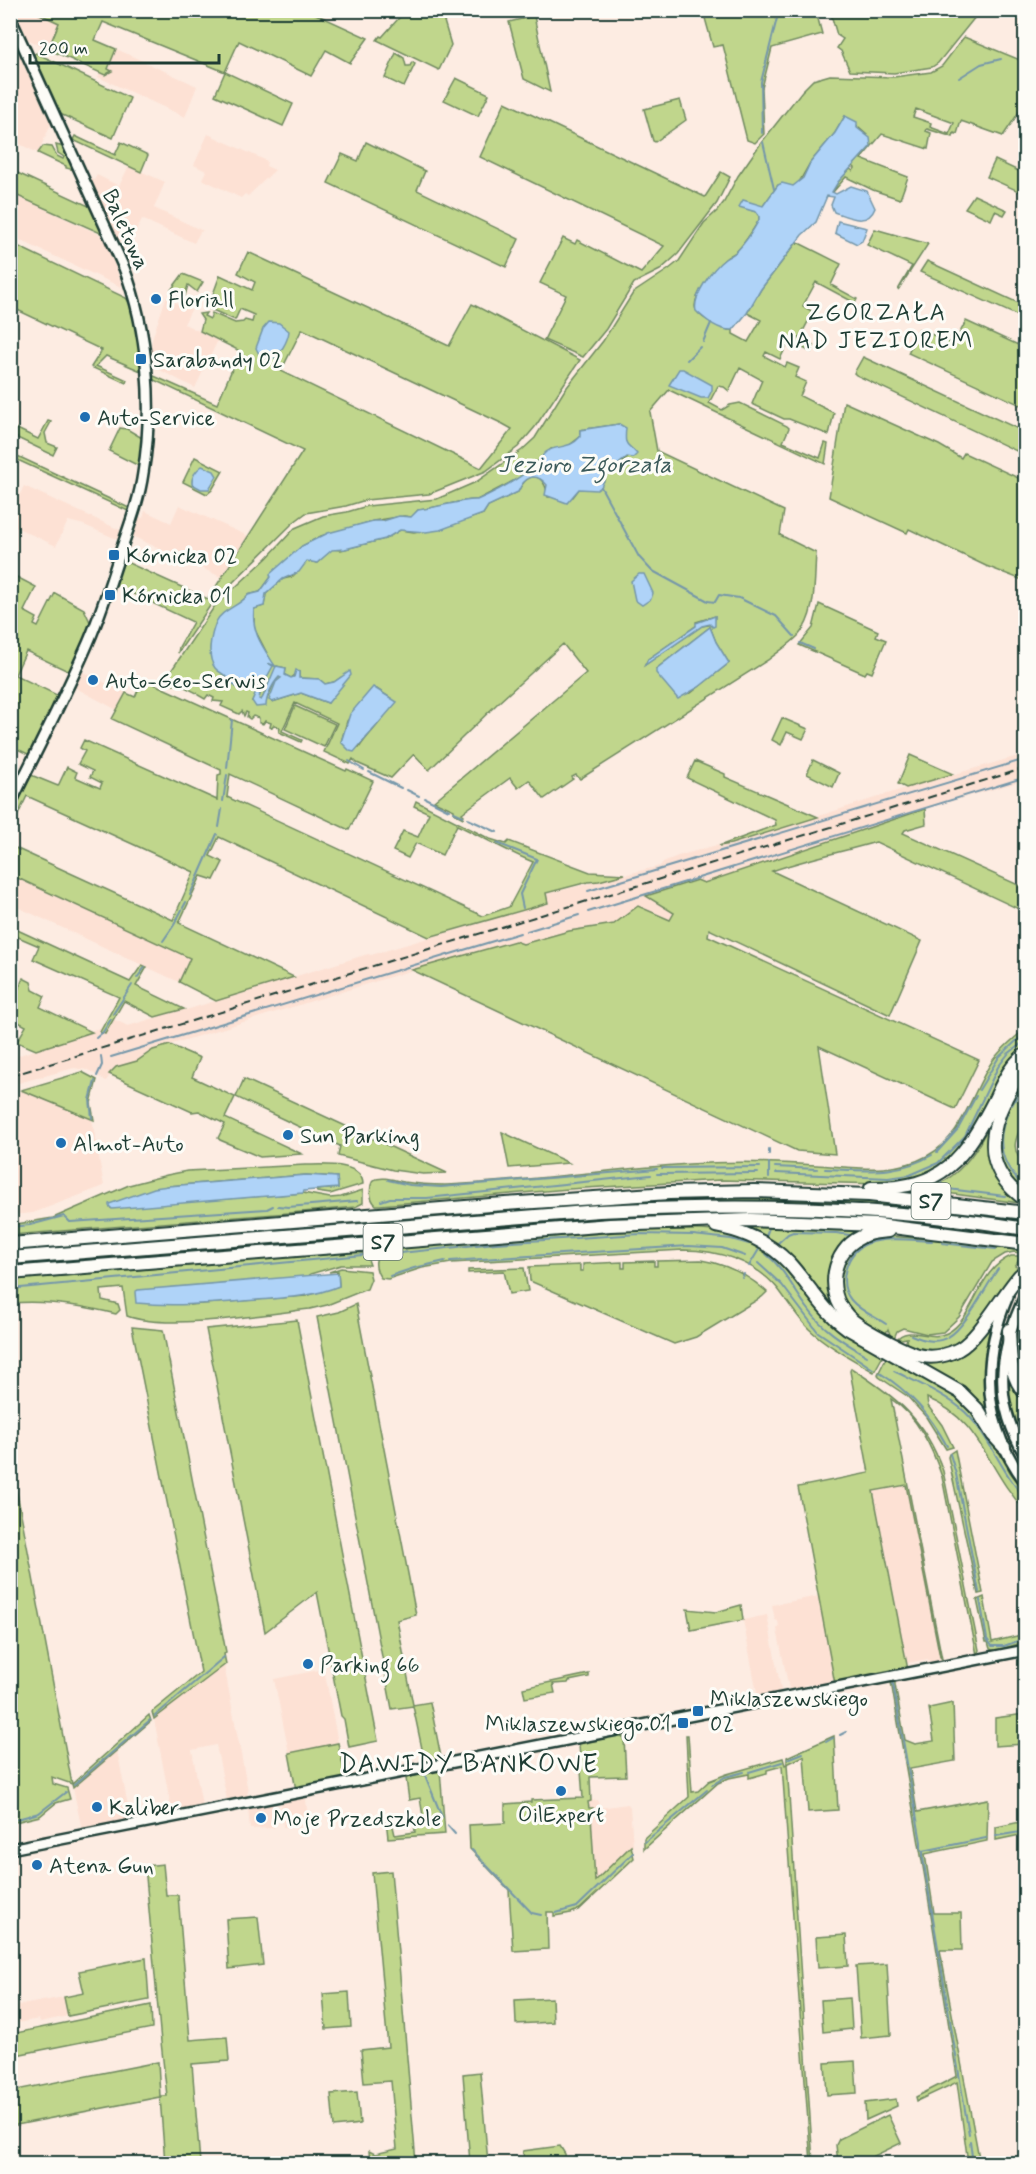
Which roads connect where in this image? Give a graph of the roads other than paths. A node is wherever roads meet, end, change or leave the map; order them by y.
1 (10, 17) edge
2 (10, 805) edge
3 (1026, 1054) edge
4 (1026, 1067) edge
5 (837, 1193) junction
6 (1026, 1200) edge
7 (1026, 1213) edge
8 (694, 1222) junction
9 (902, 1228) junction
10 (1026, 1229) edge
11 (10, 1244) edge
12 (1026, 1244) edge
13 (10, 1258) edge
14 (10, 1265) edge
15 (72, 1268) junction
16 (1023, 1270) edge
17 (10, 1273) edge
18 (1026, 1294) edge
19 (1009, 1330) junction
20 (1026, 1394) edge
21 (1004, 1447) junction
22 (1026, 1457) edge
23 (1026, 1483) edge
24 (1026, 1650) edge
25 (10, 1849) edge

1 - 2 street, Baletowa
3 - 5 highway
4 - 6 highway
5 - 7 highway, S7
5 - 11 highway, S7
8 - 9 highway, S7
8 - 15 highway, S7
8 - 21 highway
9 - 12 highway, S7
9 - 16 highway
10 - 13 highway
14 - 15 highway
15 - 17 highway, S7
16 - 21 street
18 - 19 street
19 - 20 highway
19 - 22 street
21 - 23 street
24 - 25 street

